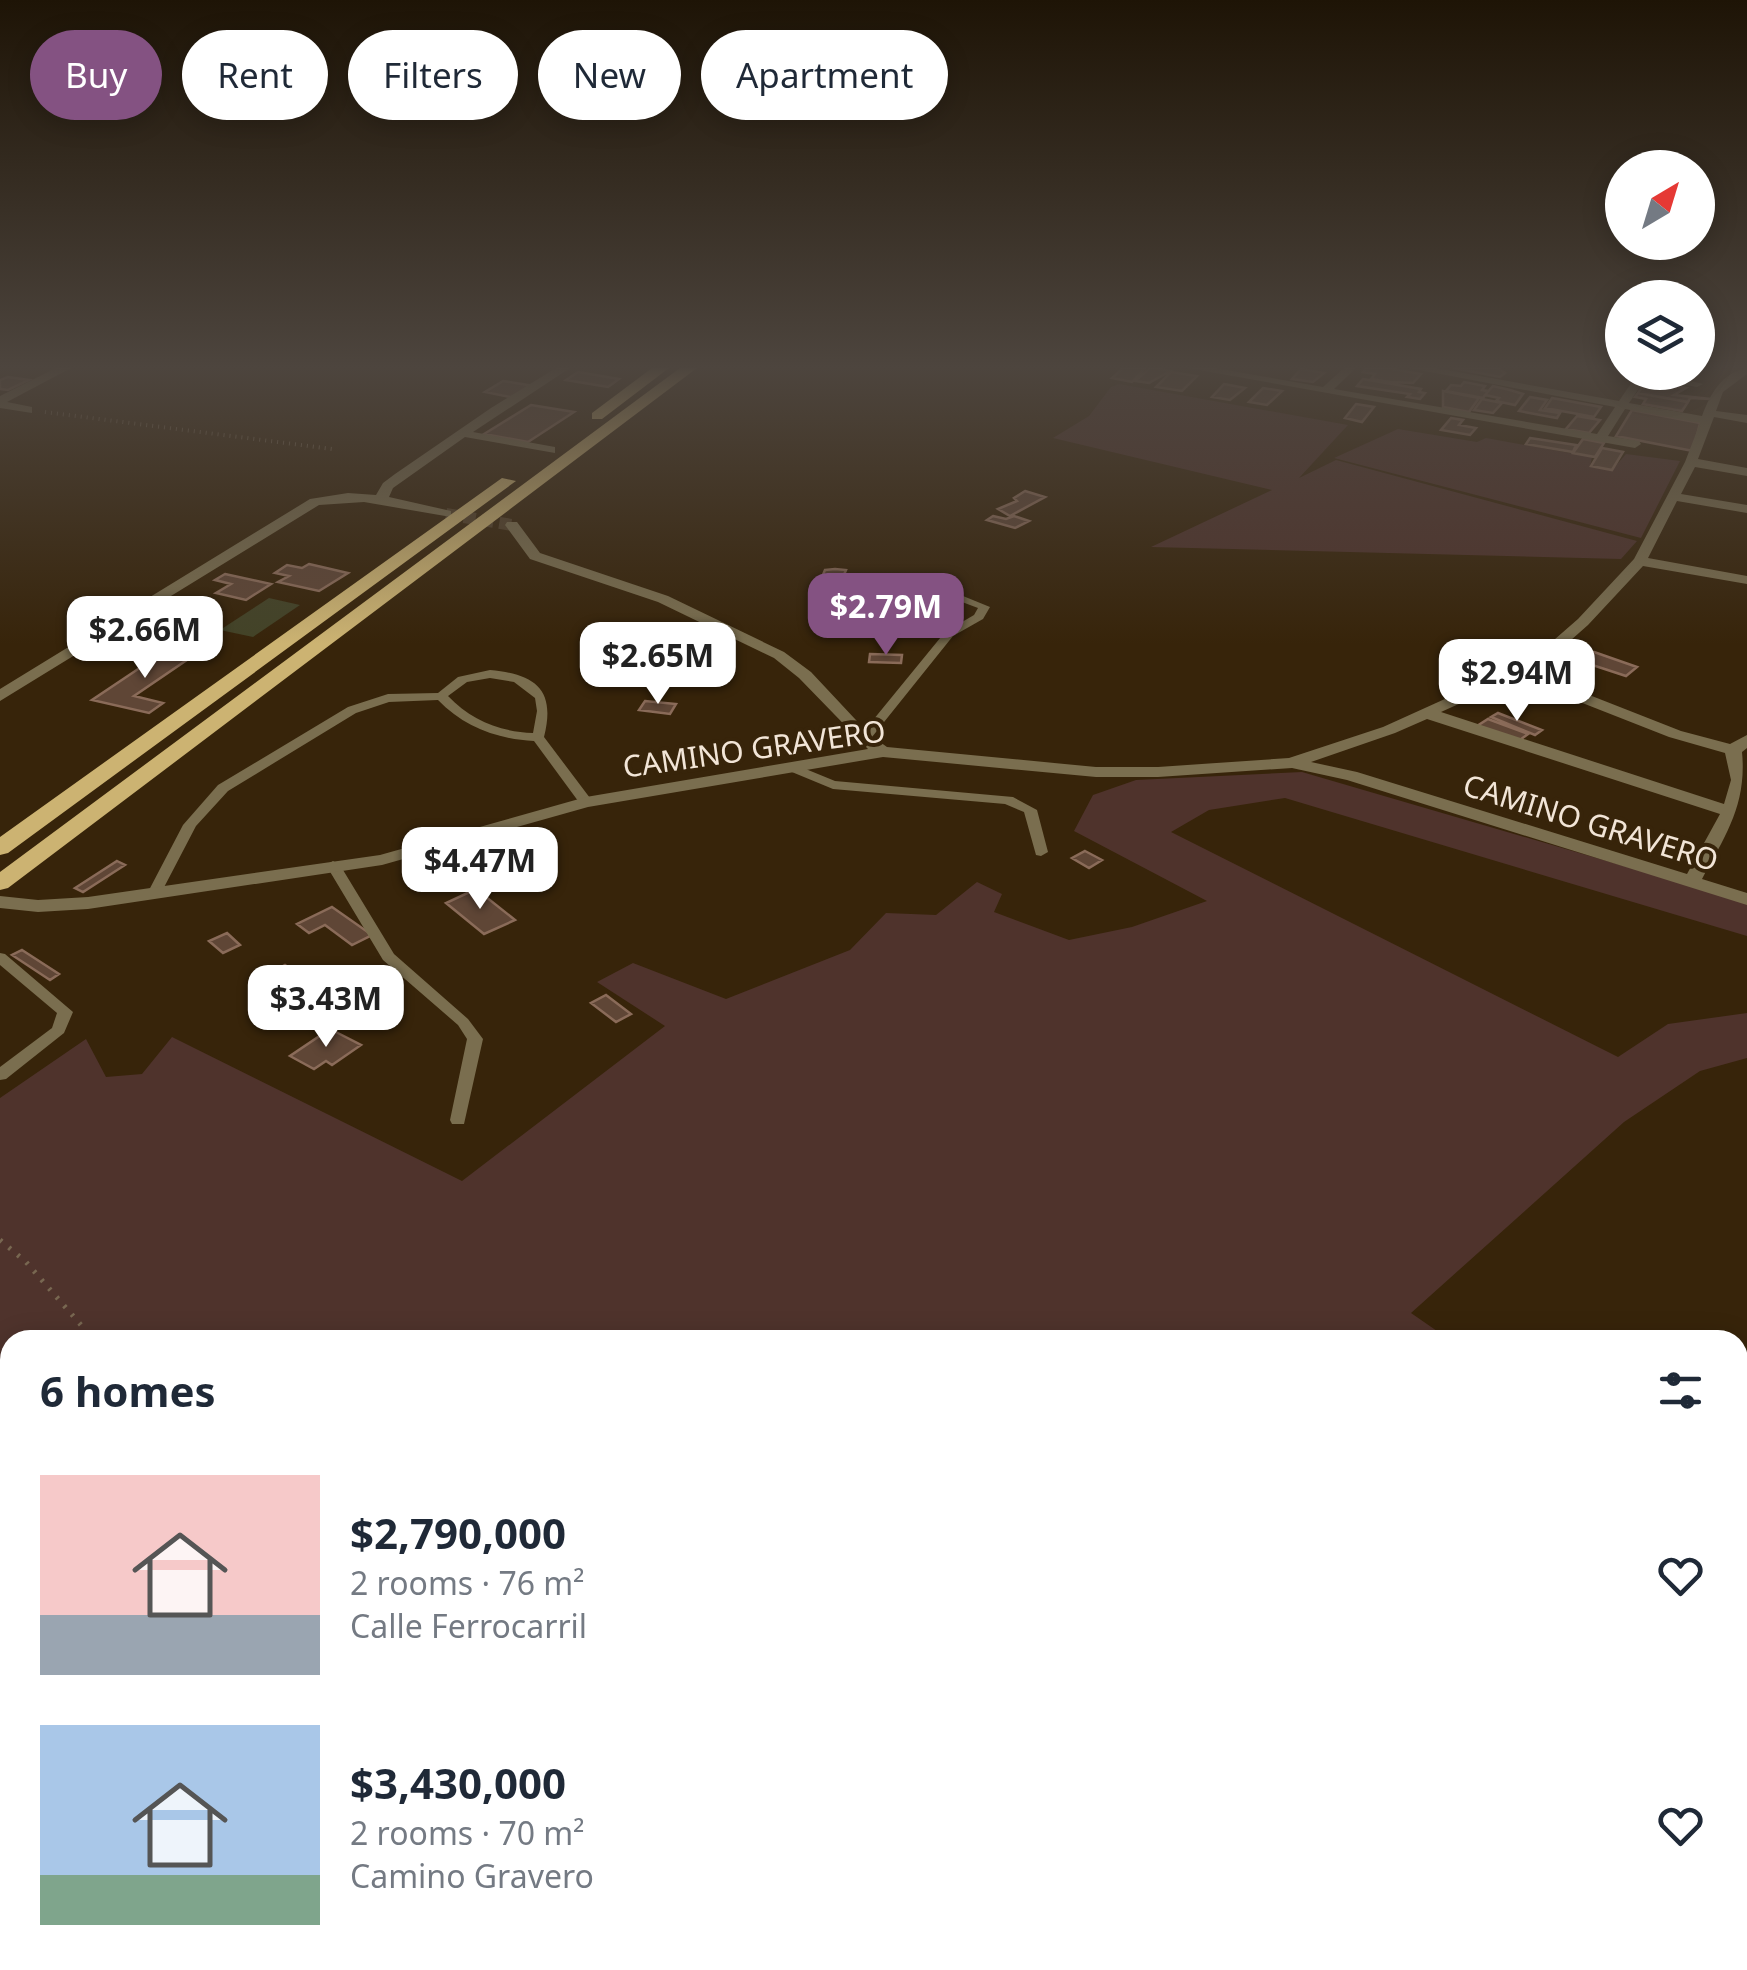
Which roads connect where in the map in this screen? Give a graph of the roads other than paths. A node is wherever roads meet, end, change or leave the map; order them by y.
1 (424, 460) edge
2 (537, 460) edge
3 (567, 460) edge
4 (1691, 462) joint
5 (1747, 472) edge
6 (1675, 497) junction
7 (381, 499) junction
8 (1747, 510) edge
9 (446, 514) tunnel mouth
10 (512, 525) tunnel mouth
11 (1640, 560) junction
12 (1747, 580) edge
13 (832, 597) dead end
14 (1536, 663) junction
15 (0, 696) edge
16 (441, 696) junction
17 (1426, 713) junction
18 (538, 737) junction
19 (864, 739) junction
20 (1740, 745) edge
21 (883, 752) junction
22 (1292, 762) junction
23 (791, 766) junction
24 (92, 782) junction
25 (586, 802) junction
26 (1730, 812) junction
27 (0, 848) edge
28 (1041, 852) dead end
29 (0, 860) edge
30 (333, 865) junction
31 (1691, 882) junction
32 (0, 883) edge
33 (154, 892) junction
34 (1747, 899) edge
35 (0, 902) edge
36 (0, 957) edge
37 (0, 1075) edge
38 (458, 1120) dead end

1 - 7 street
2 - 24 main road
3 - 32 main road
4 - 5 street
4 - 6 street
6 - 8 street
6 - 11 street
7 - 9 street
7 - 15 street
10 - 19 street
11 - 12 street
11 - 14 street
13 - 19 lane
14 - 17 street
14 - 20 street
16 - 18 lane
16 - 18 lane
16 - 33 lane
17 - 22 street
17 - 26 street
18 - 25 lane
19 - 21 street
20 - 26 street
21 - 22 street, CAMINO GRAVERO
21 - 23 street, CAMINO GRAVERO
22 - 31 street, CAMINO GRAVERO
23 - 25 street, CAMINO GRAVERO
23 - 28 lane
24 - 27 main road
24 - 29 main road
25 - 30 street, CAMINO GRAVERO
26 - 31 street
30 - 33 street, CAMINO GRAVERO
30 - 38 lane
31 - 34 street, CAMINO GRAVERO
33 - 35 street, CAMINO GRAVERO
36 - 37 lane

